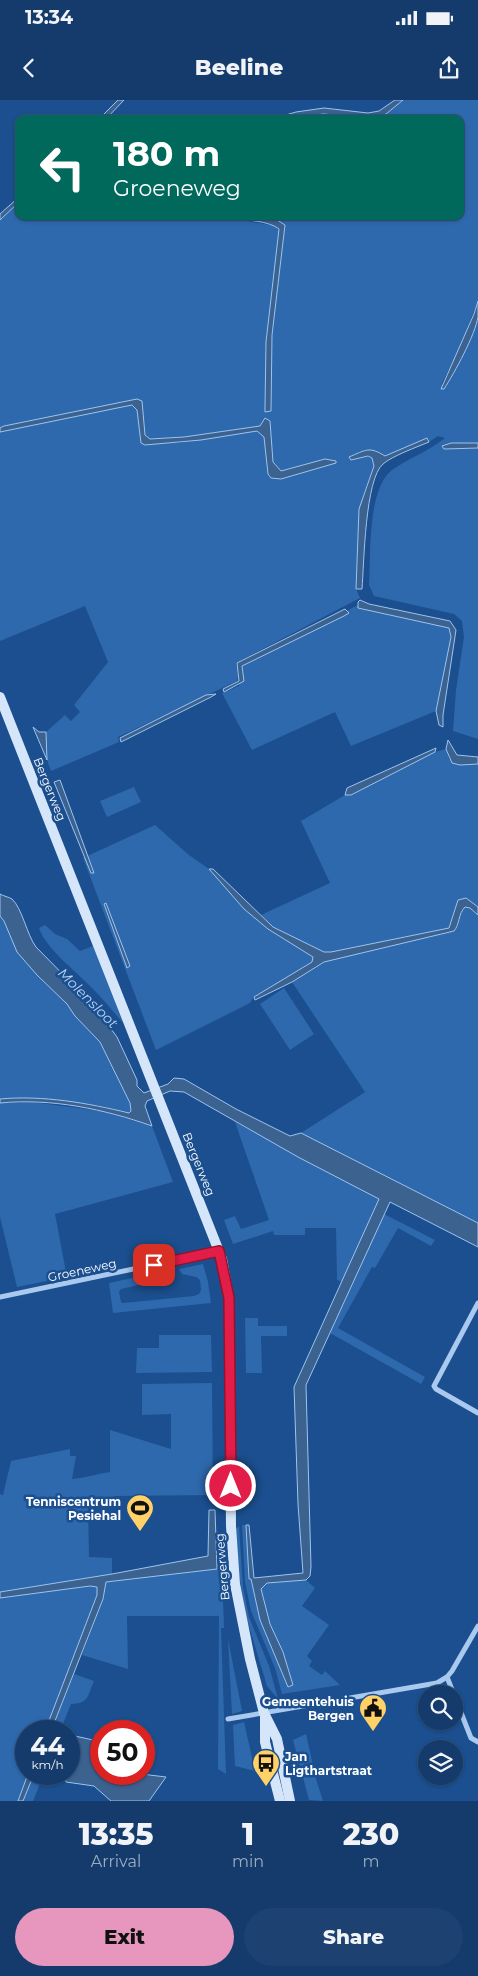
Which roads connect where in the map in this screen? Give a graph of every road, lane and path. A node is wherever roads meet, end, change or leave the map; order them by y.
1 (0, 697) edge
2 (219, 1251) junction
3 (0, 1297) edge
4 (478, 1303) edge
5 (478, 1413) edge
6 (478, 1626) edge
7 (447, 1677) junction
8 (264, 1714) junction
9 (228, 1719) dead end
10 (478, 1742) edge
11 (280, 1801) edge
12 (290, 1801) edge

1 - 2 main road, Bergerweg
2 - 3 street, Groeneweg
2 - 8 main road, Bergerweg
4 - 5 street
6 - 7 street
7 - 8 street
7 - 10 street
8 - 9 street
8 - 11 main road, Bergerweg
8 - 12 main road, Bergerweg

